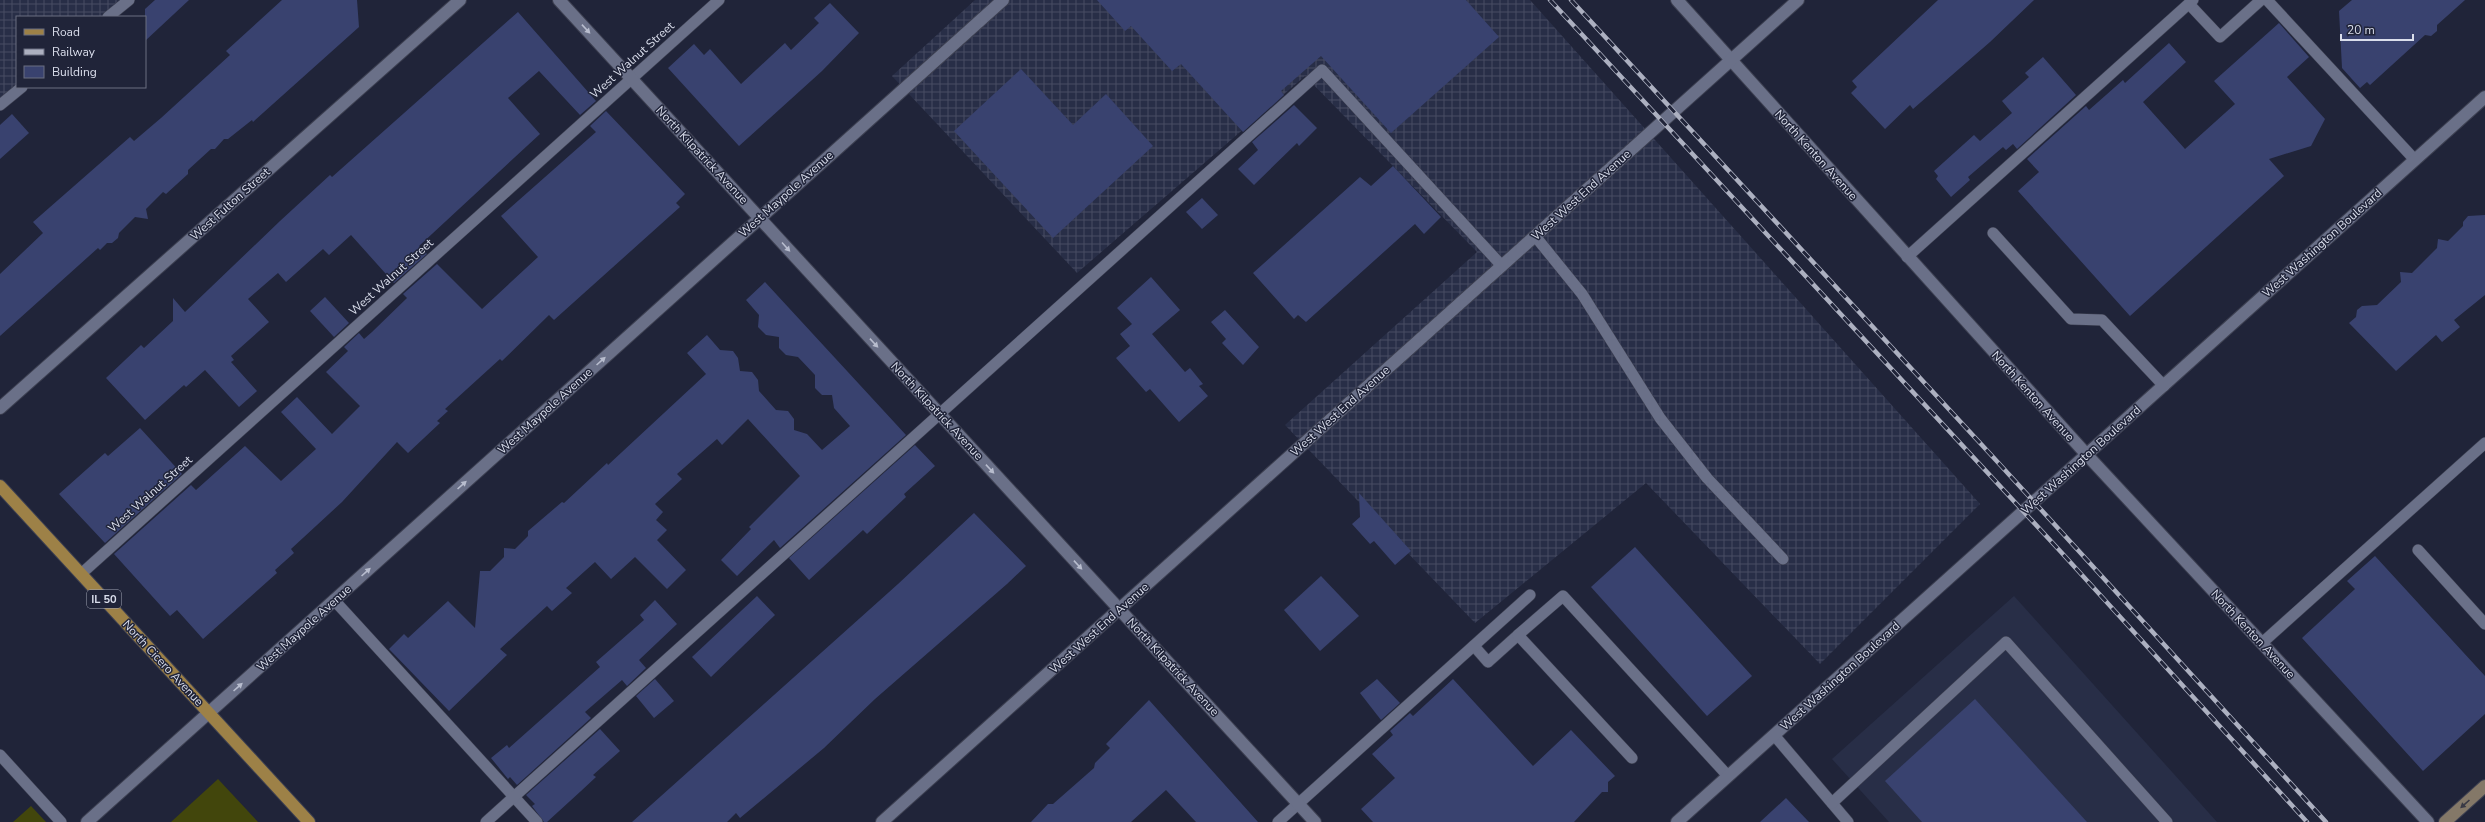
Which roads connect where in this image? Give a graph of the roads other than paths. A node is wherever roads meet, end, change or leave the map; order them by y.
1 (129, 0) edge
2 (460, 0) edge
3 (559, 0) edge
4 (719, 0) edge
5 (1003, 0) edge
6 (1677, 0) edge
7 (1798, 0) edge
8 (2260, 0) edge
9 (2267, 0) edge
10 (2191, 2) edge
11 (109, 16) edge
12 (1732, 60) junction
13 (631, 78) junction
14 (21, 88) edge
15 (2485, 97) edge
16 (0, 105) edge
17 (2415, 160) junction
18 (760, 218) junction
19 (1993, 233) dead end
20 (1535, 236) junction
21 (1907, 257) junction
22 (1502, 266) junction
23 (2164, 386) junction
24 (0, 408) edge
25 (940, 414) junction
26 (2485, 443) edge
27 (2087, 456) junction
28 (0, 486) edge
29 (2418, 550) dead end
30 (1783, 558) dead end
31 (81, 574) junction
32 (1530, 595) dead end
33 (334, 600) junction
34 (1120, 609) junction
35 (2485, 624) edge
36 (1518, 635) junction
37 (2262, 643) junction
38 (1474, 646) junction
39 (209, 713) junction
40 (1774, 735) junction
41 (0, 755) edge
42 (1632, 758) dead end
43 (1728, 776) junction
44 (2485, 786) edge
45 (514, 797) junction
46 (1832, 803) junction
47 (1298, 804) junction
48 (61, 822) edge
49 (87, 822) edge
50 (309, 822) edge
51 (486, 822) edge
52 (537, 822) edge
53 (882, 822) edge
54 (1278, 822) edge
55 (1315, 822) edge
56 (1677, 822) edge
57 (1848, 822) edge
58 (2167, 822) edge
59 (2428, 822) edge
60 (2445, 822) edge

1 - 11 lane
2 - 24 street, West Fulton Street
3 -> 13 street, North Kilpatrick Avenue
4 - 13 lane, West Walnut Street
5 - 18 street, West Maypole Avenue
6 - 12 street, North Kenton Avenue
7 - 12 street, West West End Avenue
8 - 10 lane
9 - 17 lane
10 - 21 lane
12 - 20 street, West West End Avenue
12 - 21 street, North Kenton Avenue
13 - 18 street, North Kilpatrick Avenue
13 - 31 lane, West Walnut Street
14 - 16 lane
15 - 17 street, West Washington Boulevard
17 - 23 street, West Washington Boulevard
18 -> 25 street, North Kilpatrick Avenue
33 -> 18 street, West Maypole Avenue
19 - 23 lane
20 - 22 street, West West End Avenue
20 - 30 lane
21 - 27 street, North Kenton Avenue
22 - 25 lane
22 - 34 street, West West End Avenue
23 - 27 street, West Washington Boulevard
25 -> 34 street, North Kilpatrick Avenue
25 - 45 lane
26 - 37 lane
27 - 37 street, North Kenton Avenue
27 - 40 street, West Washington Boulevard
28 - 31 main road, North Cicero Avenue / IL 50
29 - 35 lane
31 - 39 main road, North Cicero Avenue / IL 50
32 - 38 lane
39 -> 33 street, West Maypole Avenue
33 - 45 lane
34 - 47 street, North Kilpatrick Avenue
34 - 53 street, West West End Avenue
36 - 38 lane
36 - 42 lane
36 - 43 lane
37 - 59 street, North Kenton Avenue
38 - 47 lane
39 - 49 street, West Maypole Avenue
39 - 50 main road, North Cicero Avenue / IL 50
40 - 43 street, West Washington Boulevard
40 - 46 lane
41 - 48 lane
43 - 56 street, West Washington Boulevard
44 -> 60 main road
45 - 51 lane
45 - 52 lane
46 - 57 lane
46 - 58 lane
47 - 54 lane
47 - 55 street, North Kilpatrick Avenue

